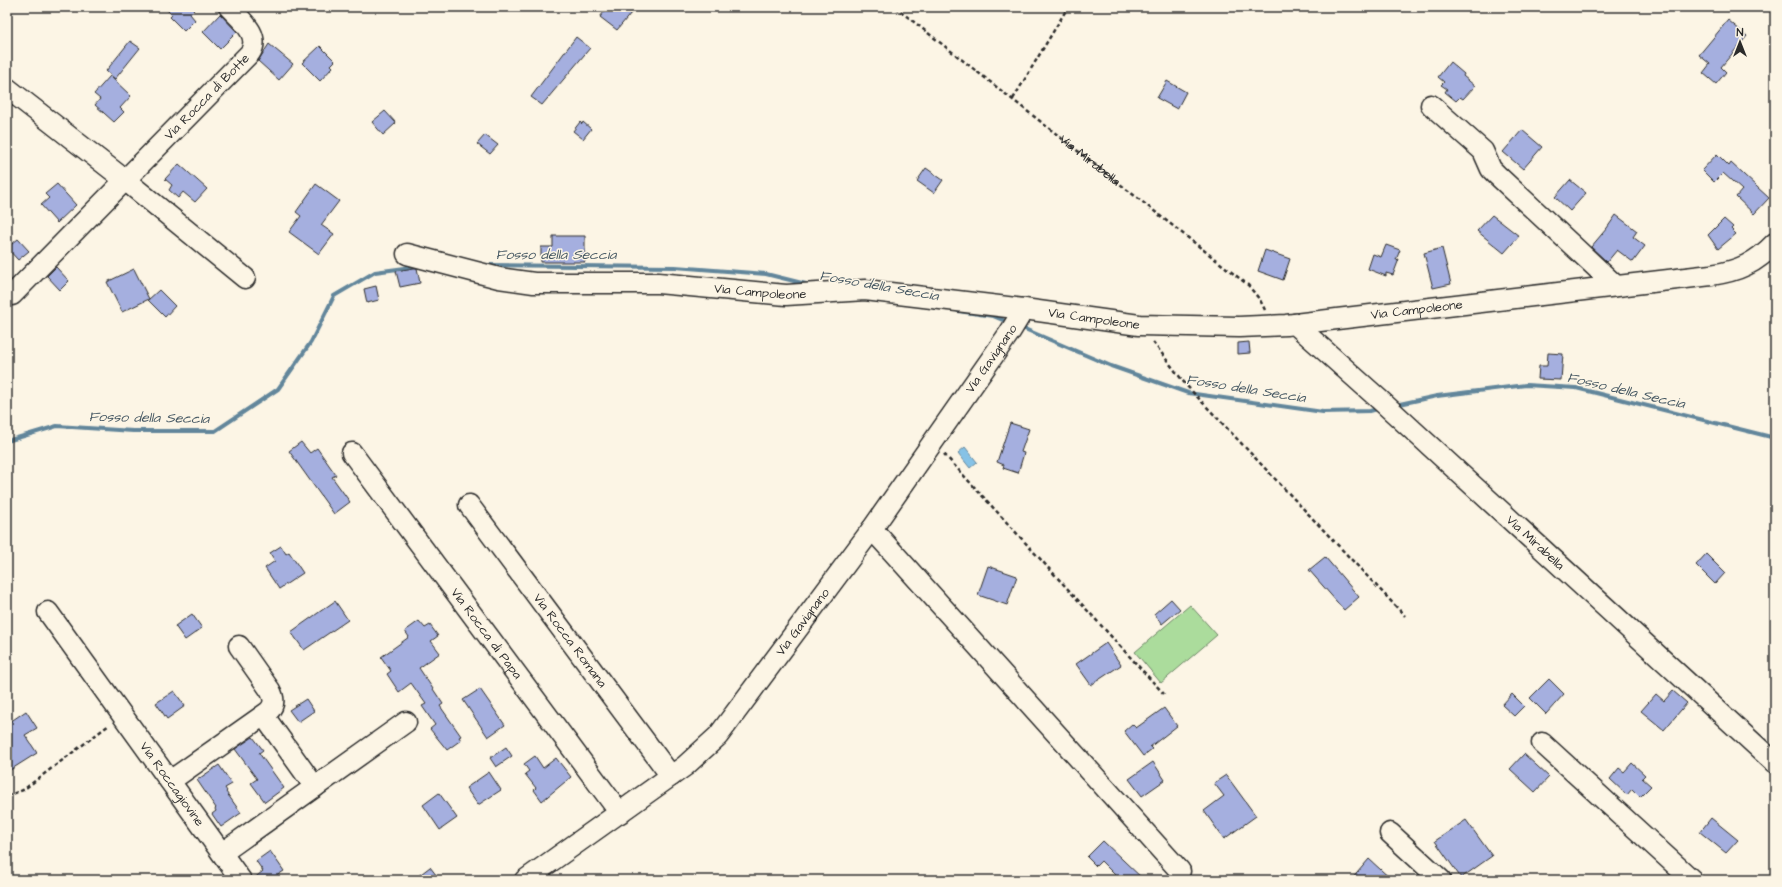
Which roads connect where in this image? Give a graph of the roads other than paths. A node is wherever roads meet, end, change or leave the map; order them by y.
1 (229, 7) edge
2 (7, 88) edge
3 (1431, 105) dead end
4 (125, 180) junction
5 (1775, 243) edge
6 (407, 254) dead end
7 (245, 278) dead end
8 (1616, 286) junction
9 (12, 295) dead end
10 (1024, 308) junction
11 (1295, 324) junction
12 (352, 454) dead end
13 (469, 505) dead end
14 (872, 529) junction
15 (48, 612) dead end
16 (239, 646) dead end
17 (406, 722) dead end
18 (269, 723) dead end
19 (1542, 743) dead end
20 (1775, 763) edge
21 (670, 776) junction
22 (170, 781) junction
23 (315, 787) junction
24 (620, 813) junction
25 (1390, 833) dead end
26 (222, 853) junction
27 (1180, 871) dead end
28 (241, 880) edge
29 (525, 880) edge
30 (1441, 880) edge
31 (1692, 880) edge

1 - 4 street, Via Rocca di Botte
2 - 4 street
3 - 8 street
4 - 7 street
4 - 9 street, Via Rocca di Botte
5 - 8 street, Via Campoleone
6 - 10 street, Via Campoleone
8 - 11 street, Via Campoleone
10 - 11 street, Via Campoleone
10 - 14 street, Via Gavignano
11 - 20 street, Via Mirabella
12 - 24 street, Via Rocca di Papa
13 - 21 street, Via Rocca Romana
14 - 21 street, Via Gavignano
14 - 27 street
15 - 22 street, Via Roccagiovine
16 - 22 street
17 - 23 street
18 - 23 street
19 - 31 street
21 - 24 street, Via Gavignano
22 - 26 street, Via Roccagiovine
23 - 26 street
24 - 29 street, Via Gavignano
25 - 30 street
26 - 28 street, Via Roccagiovine

